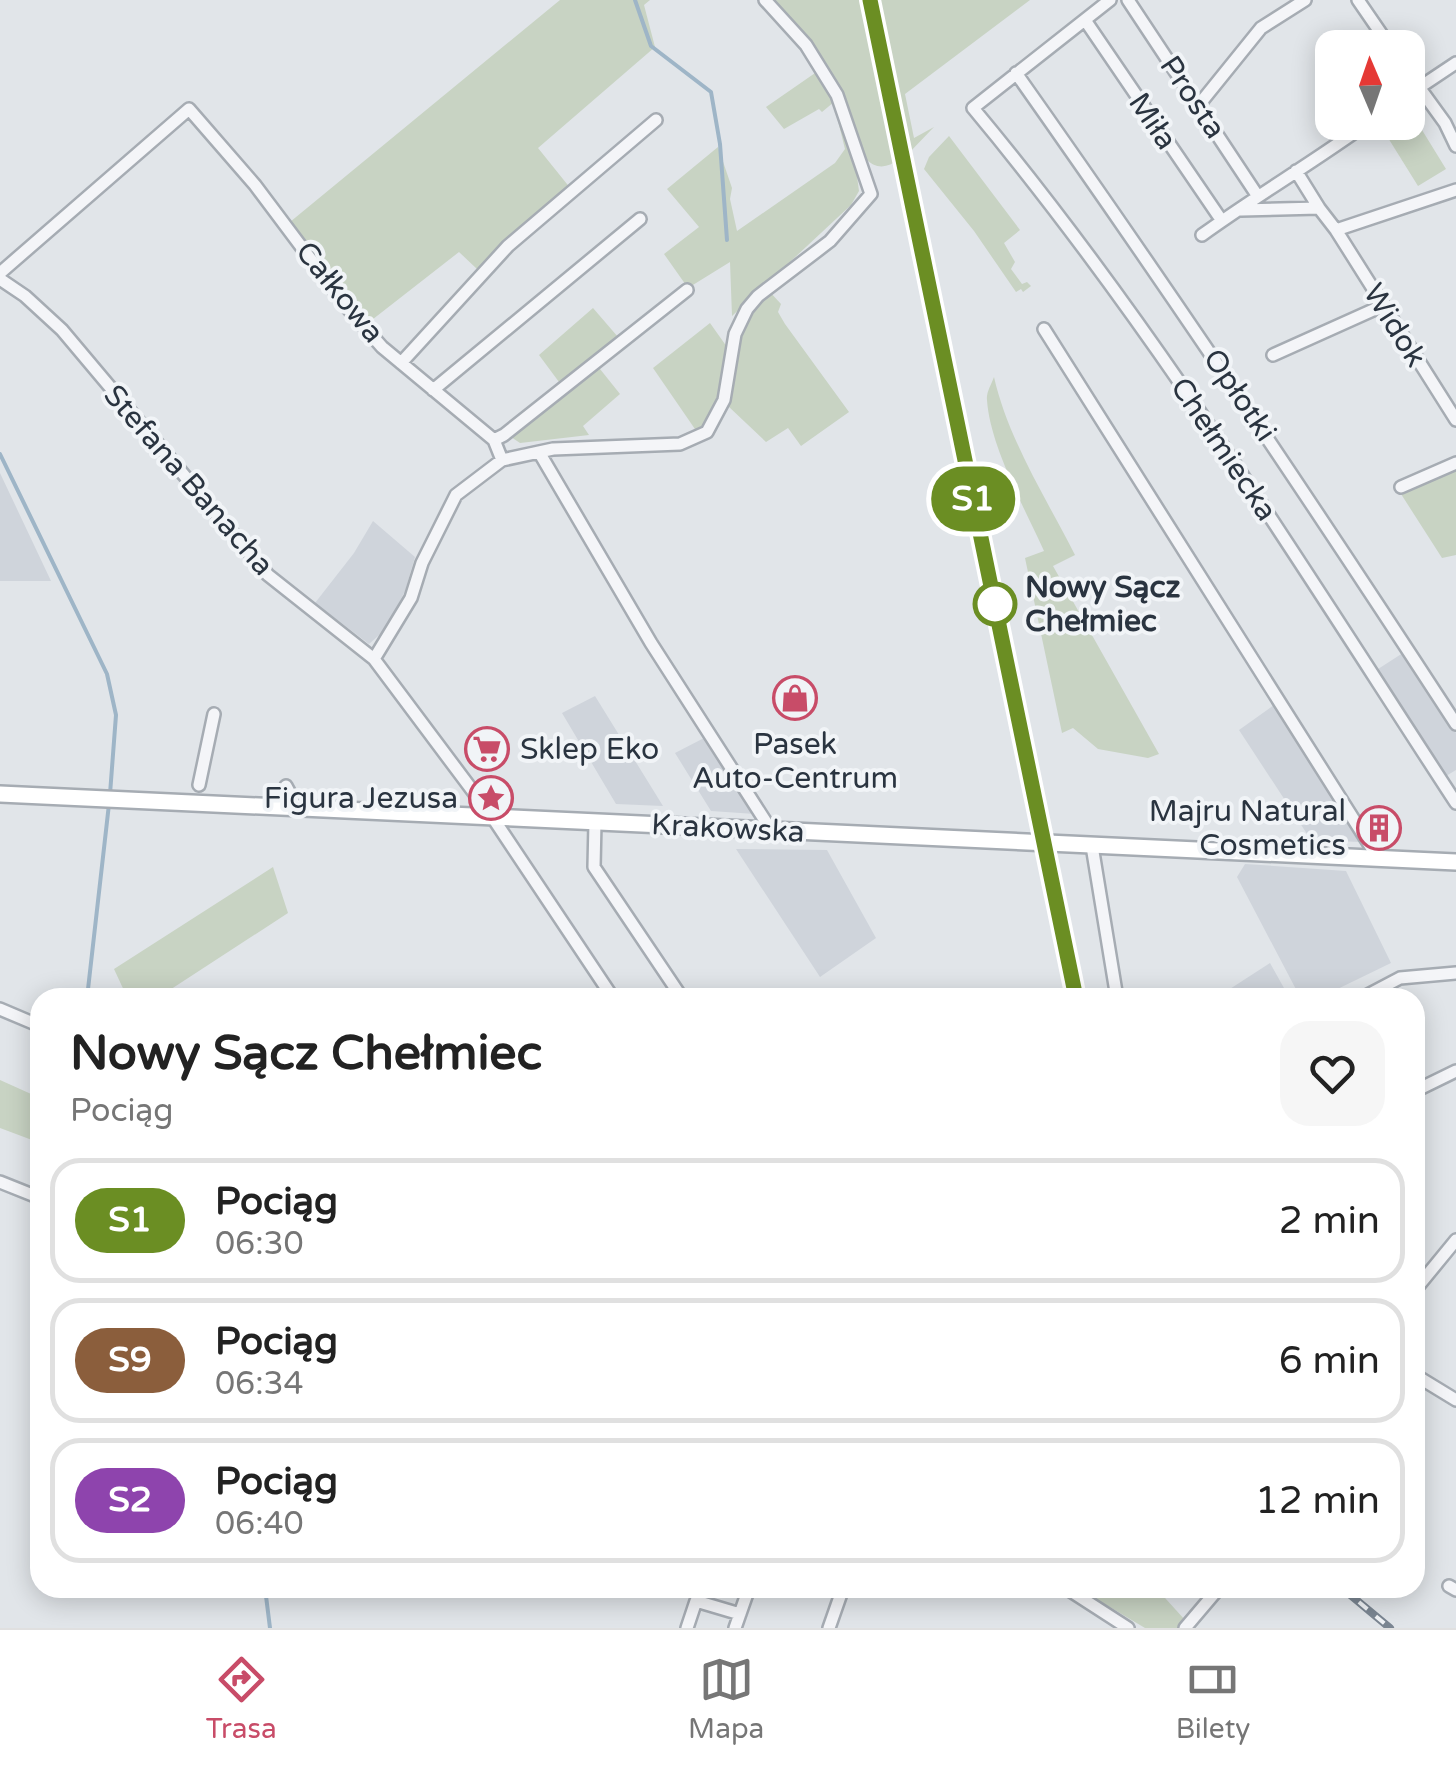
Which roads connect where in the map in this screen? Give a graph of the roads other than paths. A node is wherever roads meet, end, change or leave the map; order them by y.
1 (765, 0) edge
2 (1110, 0) edge
3 (1128, 0) edge
4 (1304, 0) edge
5 (1358, 0) edge
6 (1085, 20) junction
7 (1378, 30) edge
8 (1456, 63) edge
9 (1016, 73) junction
10 (1425, 83) edge
11 (1425, 103) edge
12 (1198, 106) junction
13 (656, 120) dead end
14 (1342, 140) edge
15 (1456, 146) edge
16 (1296, 171) junction
17 (1456, 190) edge
18 (1258, 194) junction
19 (1320, 208) junction
20 (1241, 210) junction
21 (640, 219) dead end
22 (1222, 221) junction
23 (1336, 230) junction
24 (1202, 235) dead end
25 (0, 276) edge
26 (686, 290) dead end
27 (1382, 306) junction
28 (1044, 329) dead end
29 (1274, 356) dead end
30 (400, 363) junction
31 (433, 390) junction
32 (1456, 420) edge
33 (494, 440) junction
34 (540, 452) junction
35 (502, 460) junction
36 (1456, 463) edge
37 (1400, 487) dead end
38 (374, 659) junction
39 (214, 714) dead end
40 (1456, 724) edge
41 (200, 785) dead end
42 (286, 786) dead end
43 (0, 794) edge
44 (293, 799) dead end
45 (1456, 803) edge
46 (493, 818) junction
47 (595, 822) junction
48 (771, 830) junction
49 (1092, 846) junction
50 (1378, 858) junction
51 (1456, 862) edge
52 (1456, 973) edge
53 (606, 988) edge
54 (675, 988) edge
55 (1114, 988) edge
56 (1381, 988) edge
57 (0, 1008) edge
58 (30, 1022) edge
59 (1456, 1071) edge
60 (1425, 1086) edge
61 (0, 1182) edge
62 (30, 1194) edge
63 (1456, 1240) edge
64 (1425, 1278) edge
65 (1425, 1381) edge
66 (1456, 1400) edge
67 (746, 1598) edge
68 (840, 1598) edge
69 (1082, 1598) edge
70 (1210, 1598) edge
71 (740, 1614) junction
72 (687, 1628) edge
73 (735, 1628) edge
74 (829, 1628) edge
75 (1128, 1628) edge
76 (1185, 1628) edge

1 - 34 street
2 - 6 street
3 - 12 street, Prosta
4 - 12 street
5 - 7 street
6 - 9 street
6 - 22 street, Miła
8 - 10 street
9 - 40 street, Opłotki
9 - 45 street, Chełmiecka
11 - 15 street
12 - 18 street, Prosta
13 - 30 street
14 - 16 street
16 - 18 street
16 - 19 street
17 - 23 street
18 - 20 street
19 - 20 street
19 - 23 street, Widok
20 - 22 street
21 - 31 street
22 - 24 street
23 - 27 street, Widok
25 - 30 street, Całkowa
25 - 38 street, Stefana Banacha
26 - 33 street
27 - 29 street
27 - 32 street, Widok
28 - 50 street
30 - 31 street, Całkowa
31 - 33 street, Całkowa
33 - 35 street, Całkowa
34 - 35 street
34 - 48 street
35 - 38 street
36 - 37 street
38 - 46 street, Stefana Banacha
39 - 41 street
42 - 44 street
43 - 46 main road, Krakowska
46 - 47 main road, Krakowska
46 - 53 street, Stefana Banacha
47 - 48 main road, Krakowska
47 - 54 street
48 - 49 main road, Krakowska
49 - 50 main road, Krakowska
49 - 55 street
50 - 51 main road, Krakowska
52 - 56 street
57 - 58 street
59 - 60 street
61 - 62 street
63 - 64 street
65 - 66 street
67 - 71 street
68 - 74 street
69 - 75 street
70 - 76 street
71 - 72 street
71 - 73 street

